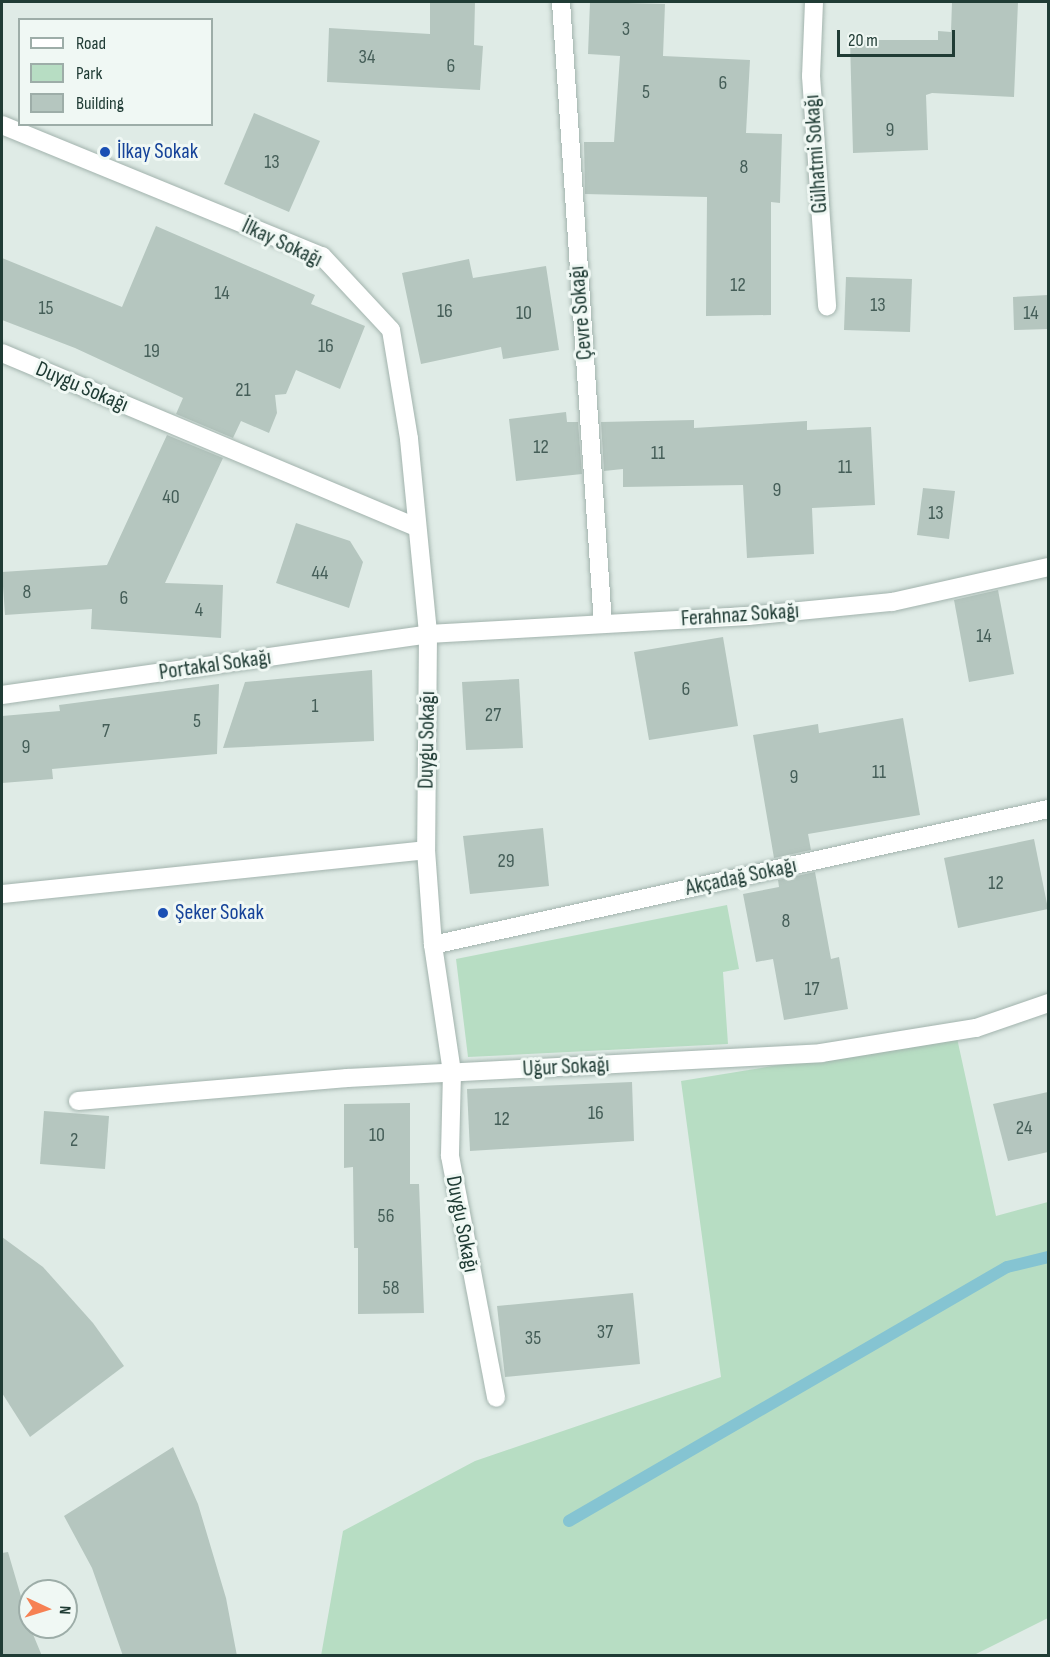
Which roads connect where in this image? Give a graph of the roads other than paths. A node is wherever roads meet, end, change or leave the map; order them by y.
1 (561, 2) edge
2 (814, 2) edge
3 (2, 125) edge
4 (827, 306) dead end
5 (2, 353) edge
6 (416, 527) junction
7 (1048, 567) edge
8 (603, 624) junction
9 (428, 634) junction
10 (2, 694) edge
11 (1048, 809) edge
12 (426, 850) junction
13 (2, 894) edge
14 (433, 945) junction
15 (1048, 1003) edge
16 (452, 1072) junction
17 (78, 1101) dead end
18 (496, 1398) dead end

1 - 8 street, Çevre Sokağı
2 - 4 street, Gülhatmi Sokağı
3 - 6 street, İlkay Sokağı
5 - 6 street, Duygu Sokağı
6 - 9 street, Duygu Sokağı
7 - 8 street, Ferahnaz Sokağı
8 - 9 street, Ferahnaz Sokağı
9 - 10 street, Portakal Sokağı
9 - 12 street, Duygu Sokağı
11 - 14 street, Akçadağ Sokağı
12 - 13 street
12 - 14 street, Duygu Sokağı
14 - 16 street, Duygu Sokağı
15 - 16 street, Uğur Sokağı
16 - 17 street, Uğur Sokağı
16 - 18 street, Duygu Sokağı

